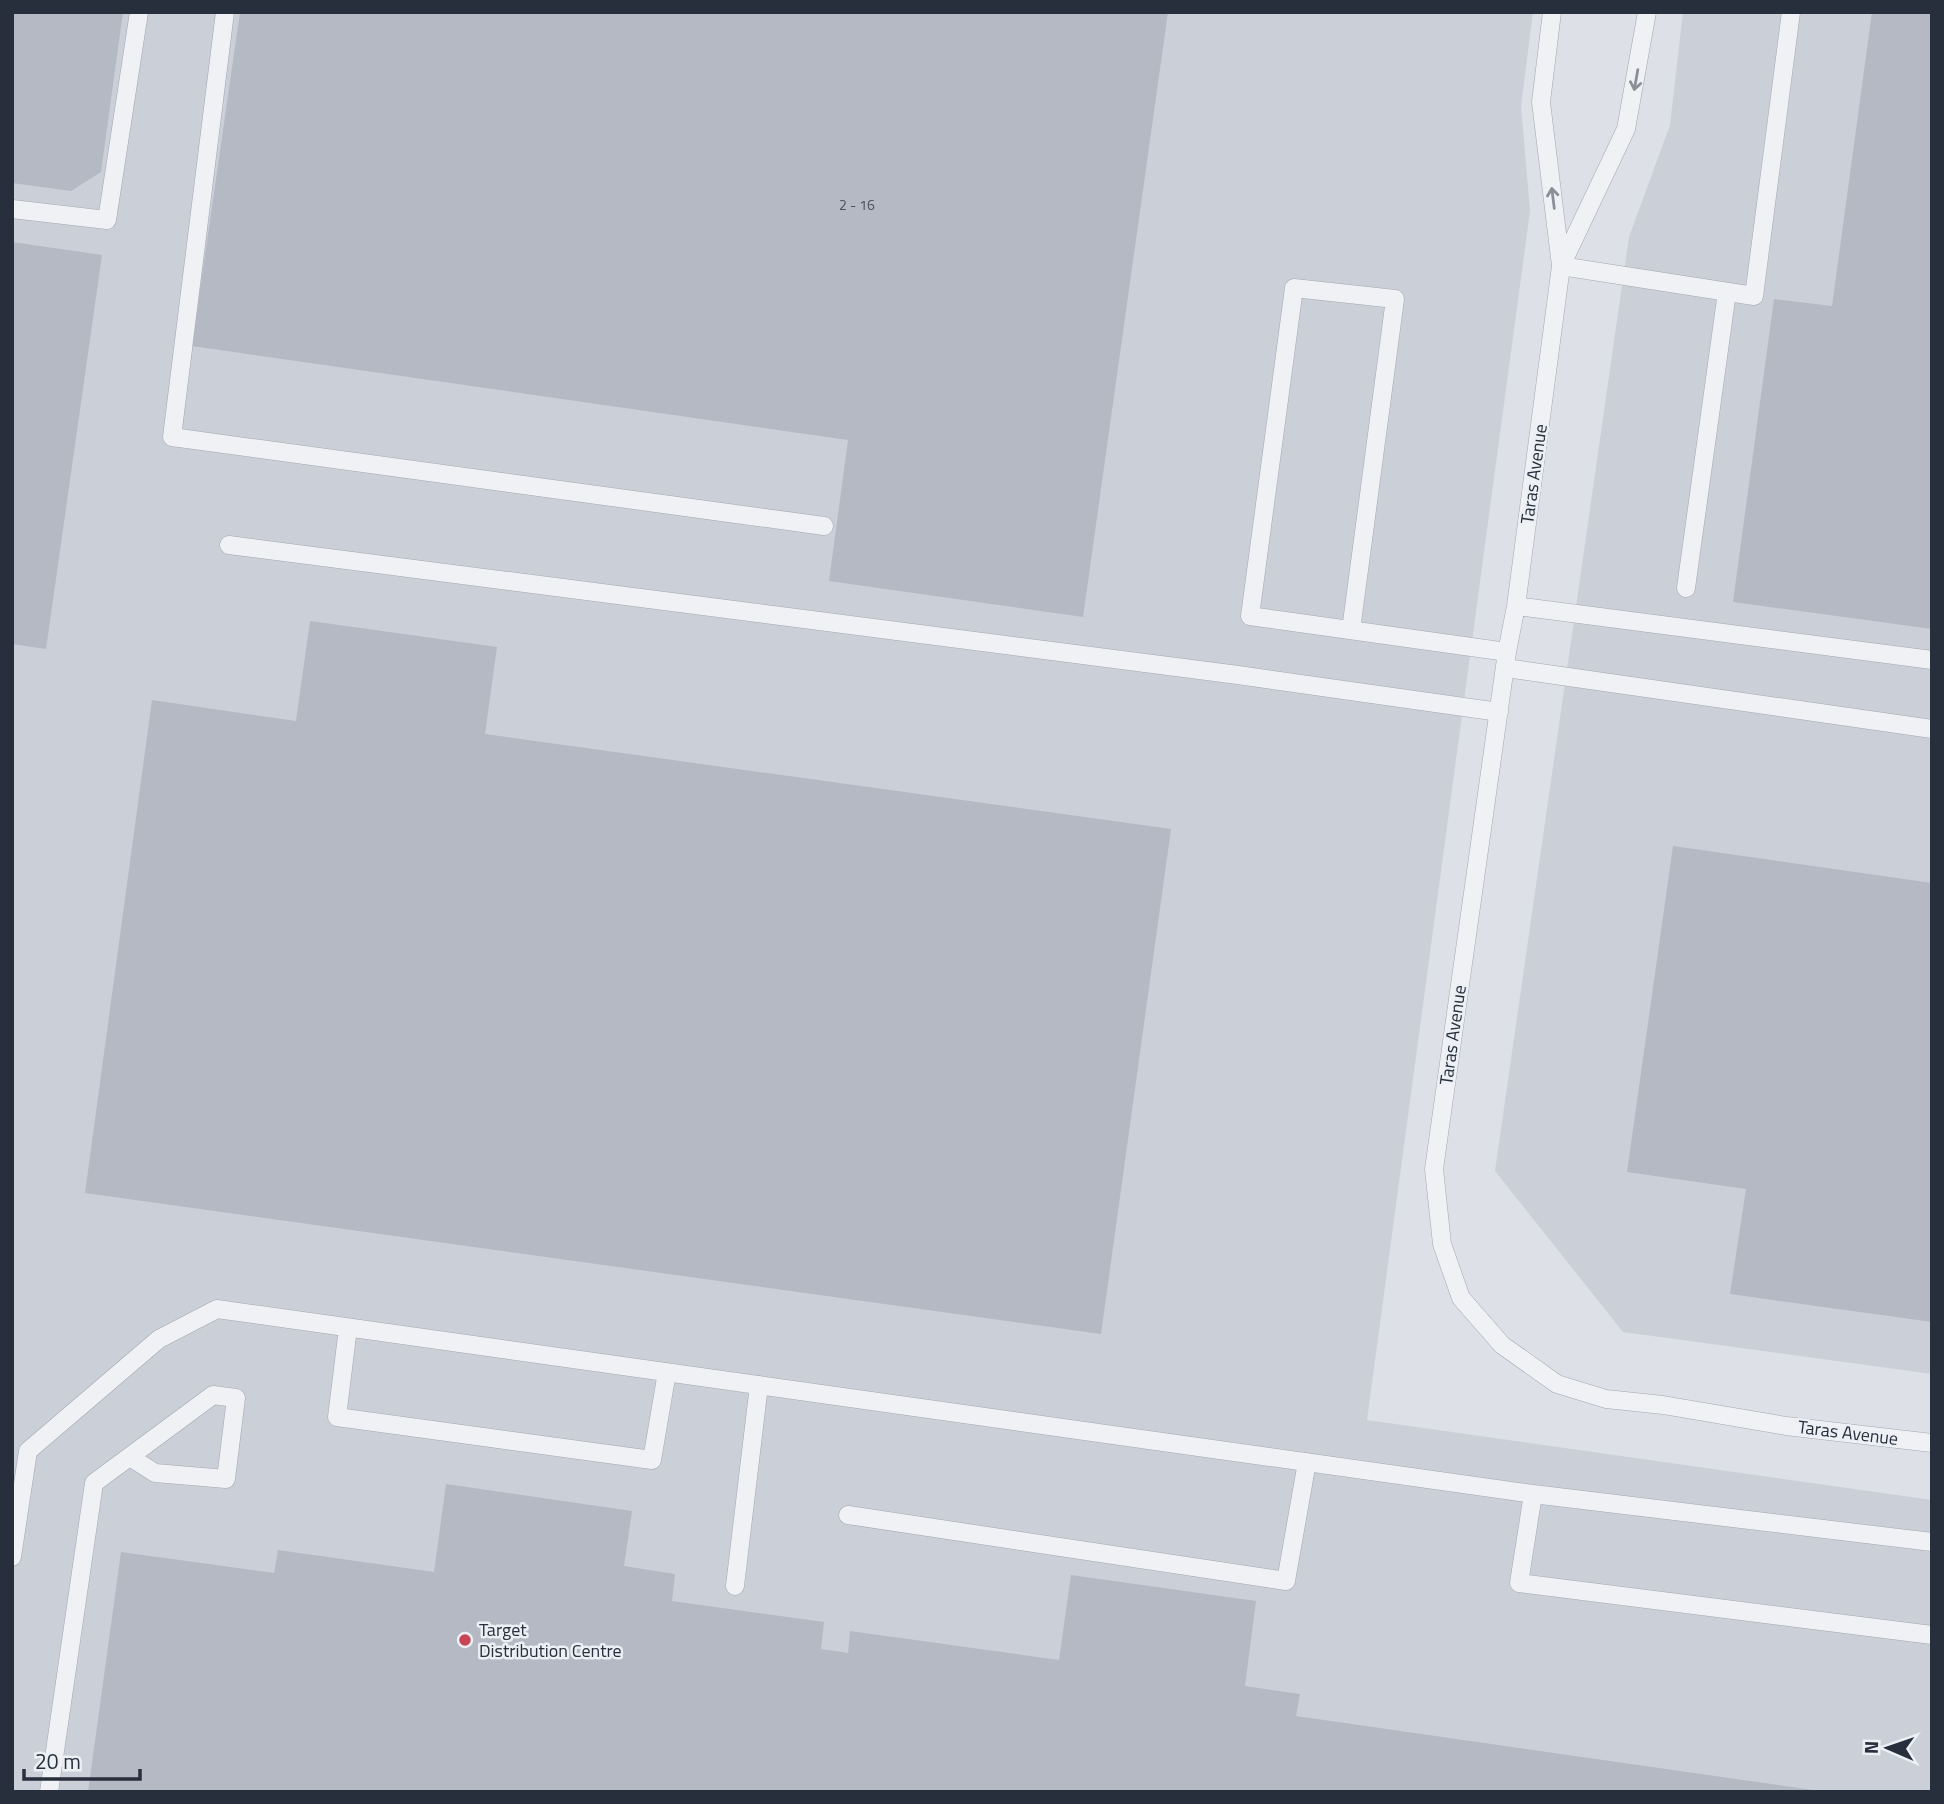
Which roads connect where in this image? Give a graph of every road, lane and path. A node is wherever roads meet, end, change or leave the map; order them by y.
1 (139, 12) edge
2 (225, 12) edge
3 (1552, 12) edge
4 (1647, 12) edge
5 (1791, 12) edge
6 (12, 209) edge
7 (1561, 266) junction
8 (1727, 292) junction
9 (824, 526) dead end
10 (229, 545) dead end
11 (1686, 588) dead end
12 (1516, 606) junction
13 (1351, 630) junction
14 (1506, 660) junction
15 (1932, 660) edge
16 (1499, 712) junction
17 (1932, 729) edge
18 (348, 1328) junction
19 (667, 1372) junction
20 (759, 1385) junction
21 (1932, 1443) edge
22 (130, 1457) junction
23 (1307, 1462) junction
24 (1533, 1494) junction
25 (848, 1515) dead end
26 (1932, 1542) edge
27 (12, 1557) edge
28 (735, 1586) dead end
29 (1932, 1635) edge
30 (49, 1792) edge

1 - 6 lane
2 - 9 lane
7 -> 3 lane, Taras Avenue
4 -> 7 lane, Taras Avenue
5 - 8 lane
7 - 8 lane
7 - 12 lane, Taras Avenue
8 - 11 lane
10 - 16 lane
12 - 14 lane, Taras Avenue
12 - 15 lane
13 - 13 lane
13 - 14 lane
14 - 16 lane, Taras Avenue
14 - 17 lane
16 - 21 lane, Taras Avenue
18 - 19 lane
18 - 19 lane
18 - 27 lane
19 - 20 lane
20 - 23 lane
20 - 28 lane
22 - 22 lane
22 - 30 lane
23 - 24 lane
23 - 25 lane
24 - 26 lane
24 - 29 lane

